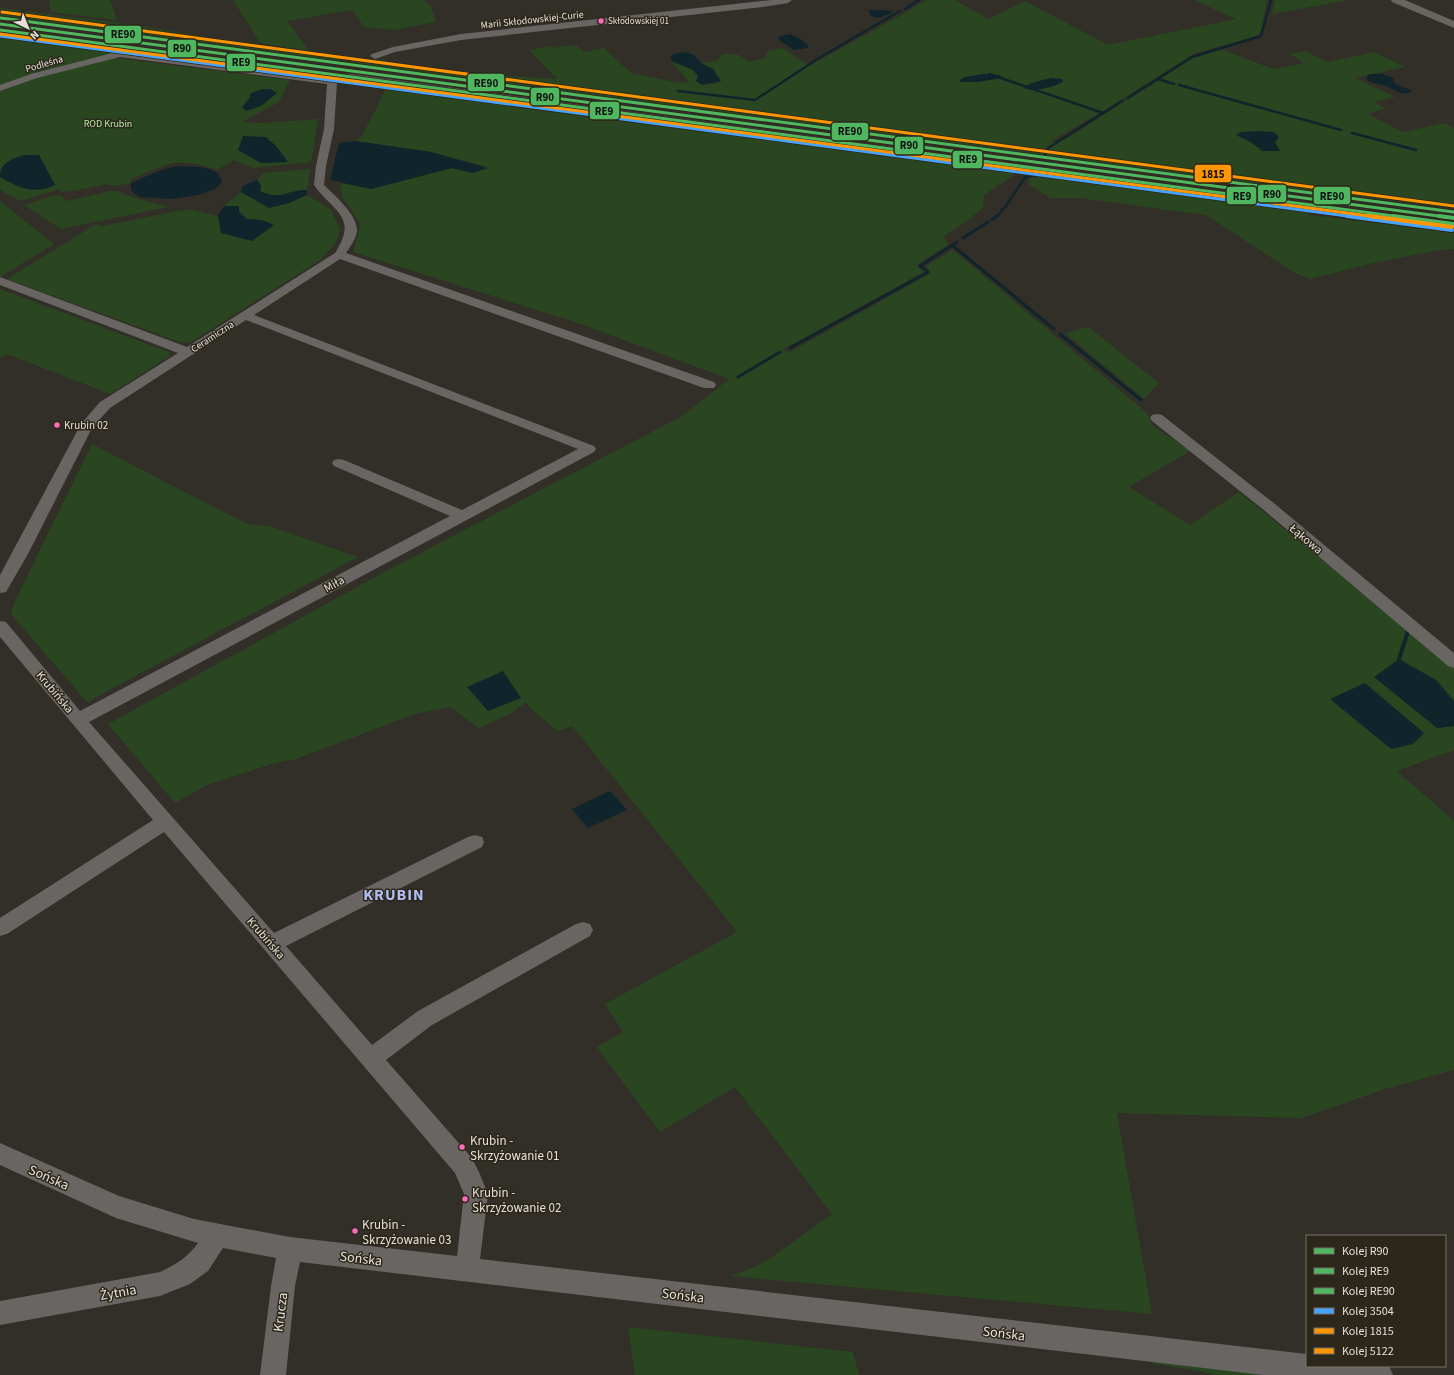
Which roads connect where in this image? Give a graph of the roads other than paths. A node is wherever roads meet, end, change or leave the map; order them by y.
1 (788, 0) edge
2 (1396, 0) edge
3 (694, 4) dead end
4 (703, 11) junction
5 (1454, 25) edge
6 (375, 56) dead end
7 (332, 82) junction
8 (0, 88) edge
9 (1454, 226) edge
10 (339, 255) junction
11 (0, 281) edge
12 (244, 315) junction
13 (188, 352) junction
14 (709, 385) dead end
15 (1157, 418) dead end
16 (339, 464) dead end
17 (462, 516) junction
18 (0, 588) edge
19 (0, 626) edge
20 (1454, 662) edge
21 (78, 720) junction
22 (166, 821) junction
23 (475, 842) dead end
24 (0, 928) edge
25 (583, 930) dead end
26 (271, 944) junction
27 (370, 1058) junction
28 (0, 1154) edge
29 (218, 1235) junction
30 (290, 1250) junction
31 (466, 1270) junction
32 (0, 1313) edge
33 (1292, 1370) edge
34 (273, 1375) edge
35 (1380, 1375) edge

1 - 4 street, Marii Skłodowskiej-Curie
2 - 5 main road
3 - 4 street
4 - 6 street, Marii Skłodowskiej-Curie
7 - 8 street, Podleśna
7 - 9 street
7 - 10 street, Ceramiczna
10 - 12 street, Ceramiczna
10 - 14 street
11 - 13 street
12 - 13 street, Ceramiczna
12 - 17 street, Miła
13 - 18 street, Ceramiczna
15 - 20 street, Łąkowa
16 - 17 street
17 - 21 street, Miła
19 - 21 street, Krubińska
21 - 22 street, Krubińska
22 - 24 street
22 - 26 street, Krubińska
23 - 26 street
25 - 27 street
26 - 27 street, Krubińska
27 - 31 street, Krubińska
28 - 29 street, Sońska
29 - 30 street, Sońska
29 - 32 street, Żytnia
30 - 31 street, Sońska
30 - 34 street, Krucza
31 - 33 street, Sońska
33 - 35 street, Sońska

